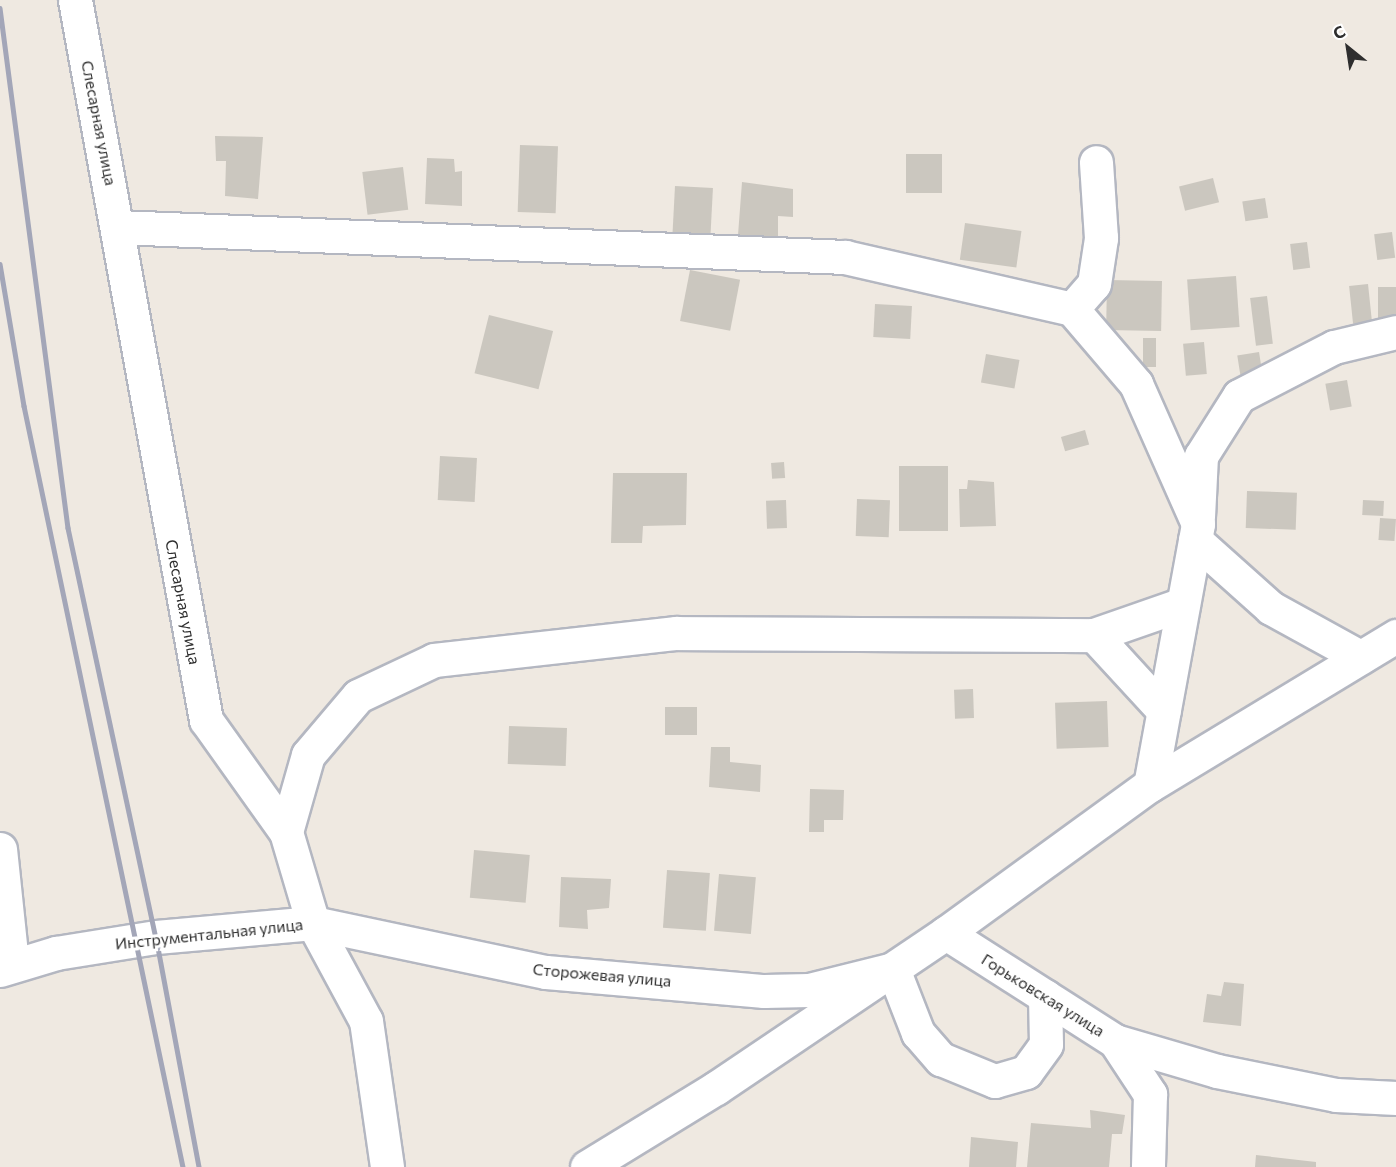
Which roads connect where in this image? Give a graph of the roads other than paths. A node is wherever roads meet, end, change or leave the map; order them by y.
1 (75, 0) edge
2 (1096, 162) dead end
3 (118, 227) junction
4 (1072, 309) junction
5 (1396, 332) edge
6 (1197, 532) junction
7 (1183, 604) junction
8 (1094, 635) junction
9 (1396, 636) edge
10 (1360, 657) junction
11 (1164, 711) junction
12 (1150, 785) junction
13 (286, 832) junction
14 (0, 849) edge
15 (313, 923) junction
16 (946, 933) junction
17 (6, 967) edge
18 (893, 969) junction
19 (1045, 996) junction
20 (1115, 1041) junction
21 (1396, 1098) edge
22 (387, 1167) edge
23 (586, 1167) edge
24 (1148, 1167) edge

1 - 3 street, Слесарная улица
2 - 4 street
3 - 4 street
3 - 13 street, Слесарная улица
4 - 6 street
5 - 6 street
6 - 7 street
6 - 10 street
7 - 8 street
7 - 11 street
8 - 11 street
8 - 13 street
9 - 10 street
10 - 12 street
11 - 12 street
12 - 16 street
13 - 15 street, Слесарная улица
14 - 17 street
15 - 17 street, Инструментальная улица
15 - 18 street, Сторожевая улица
15 - 22 street, Слесарная улица
16 - 18 street
16 - 19 street, Горьковская улица
18 - 19 street
18 - 23 street
19 - 20 street, Горьковская улица
20 - 21 street
20 - 24 street, Горьковская улица

